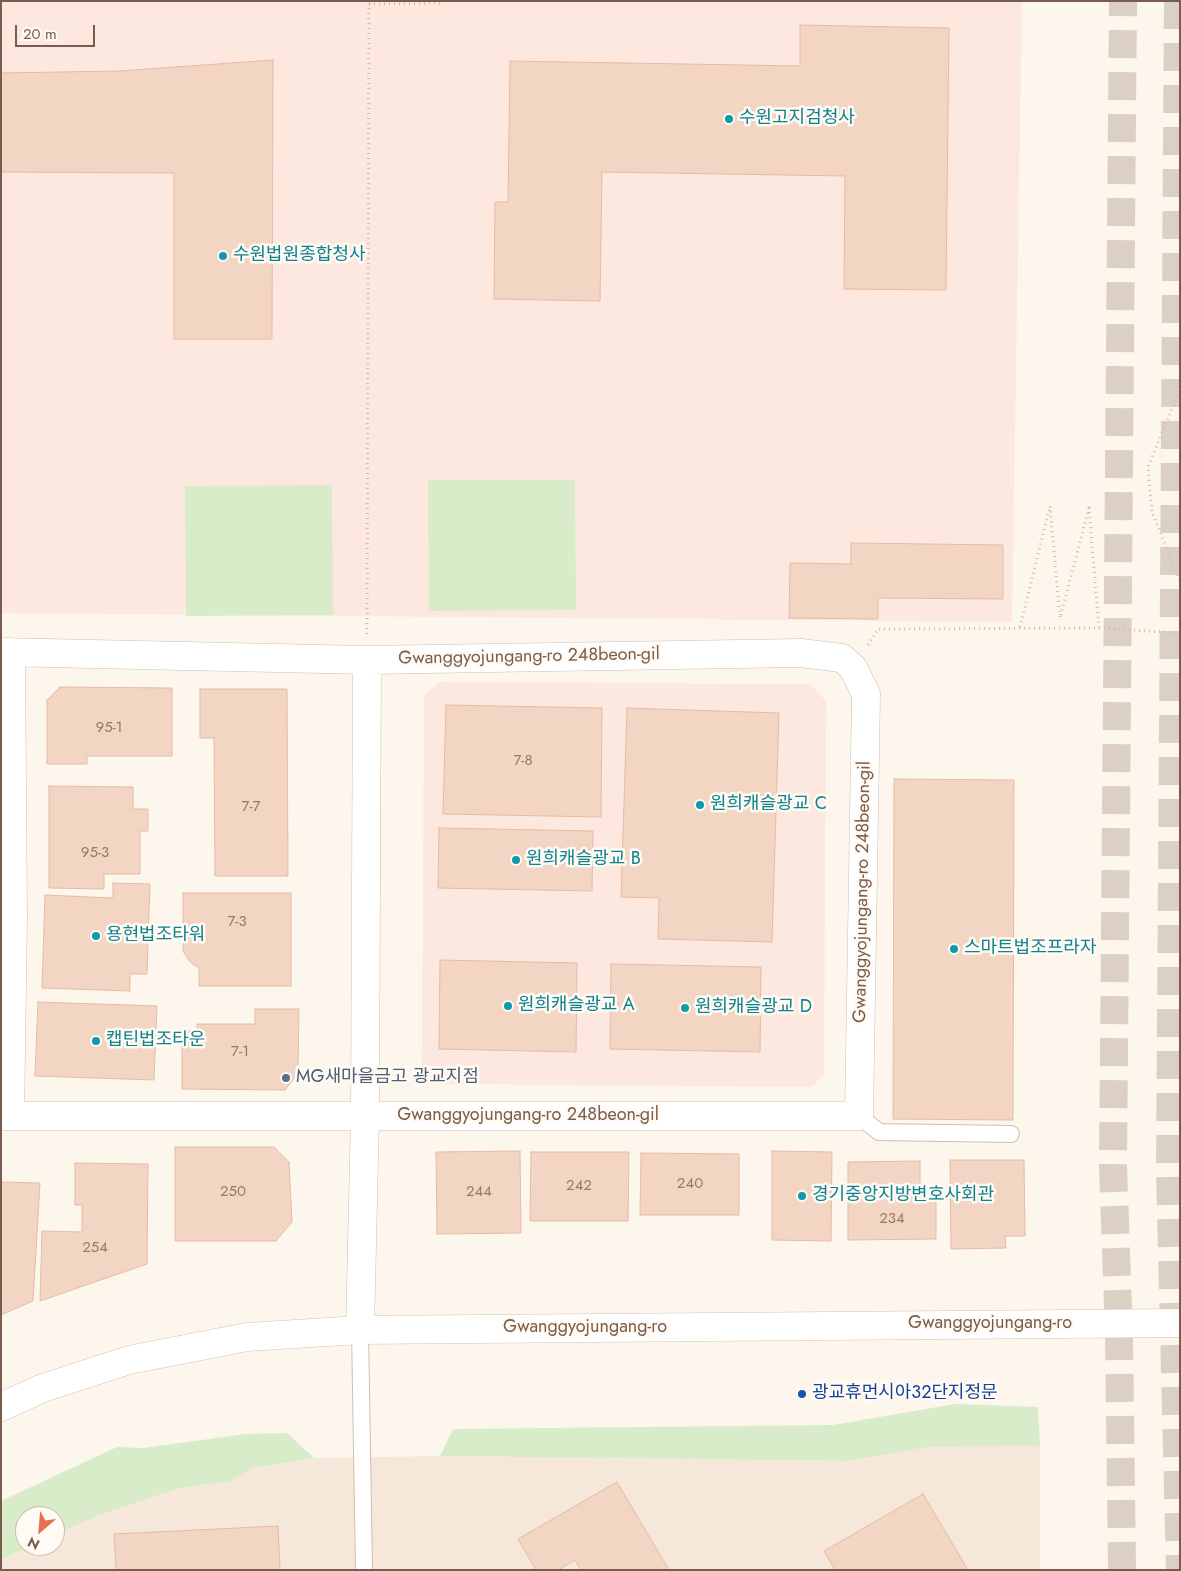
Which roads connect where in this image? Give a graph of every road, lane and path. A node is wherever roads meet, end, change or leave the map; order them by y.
1 (369, 3) edge
2 (444, 3) dead end
3 (1180, 381) edge
4 (1180, 581) edge
5 (1020, 627) junction
6 (1099, 628) junction
7 (1180, 633) edge
8 (6, 652) edge
9 (366, 660) junction
10 (853, 668) junction
11 (7, 918) edge
12 (6, 1116) edge
13 (365, 1116) junction
14 (859, 1116) junction
15 (1011, 1134) dead end
16 (1180, 1322) edge
17 (360, 1330) junction
18 (1, 1407) edge
19 (364, 1570) edge

1 - 2 path
1 - 9 path
3 - 4 path
5 - 6 path
5 - 6 path
5 - 10 path
6 - 7 path
8 - 9 street, Gwanggyojungang-ro 248beon-gil
8 - 11 street, Gwanggyojungang-ro 248beon-gil
9 - 10 street, Gwanggyojungang-ro 248beon-gil
9 - 13 street
10 - 14 street, Gwanggyojungang-ro 248beon-gil
11 - 12 street, Gwanggyojungang-ro 248beon-gil
12 - 13 street, Gwanggyojungang-ro 248beon-gil
13 - 14 street, Gwanggyojungang-ro 248beon-gil
13 - 17 street
14 - 15 lane
16 - 17 street, Gwanggyojungang-ro
17 - 18 street, Gwanggyojungang-ro
17 - 19 lane

